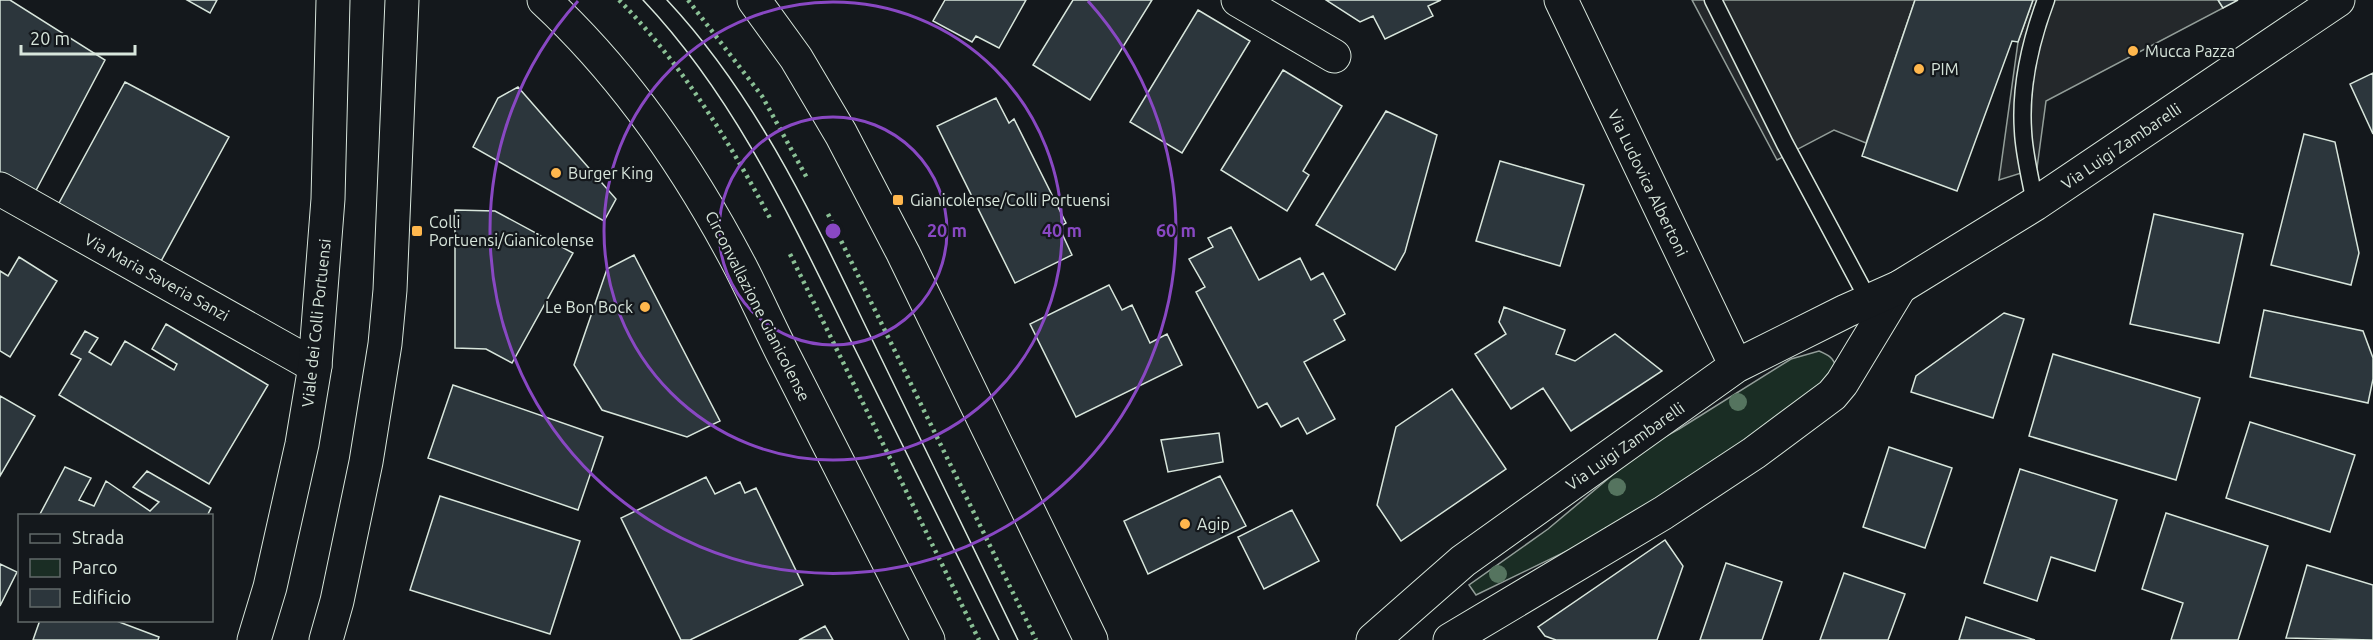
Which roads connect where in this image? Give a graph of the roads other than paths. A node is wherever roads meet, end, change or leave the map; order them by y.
1 (333, 0) edge
2 (402, 0) edge
3 (544, 0) edge
4 (754, 0) edge
5 (1238, 0) edge
6 (1561, 0) edge
7 (1713, 0) edge
8 (2046, 0) edge
9 (2338, 0) edge
10 (1335, 56) dead end
11 (0, 189) edge
12 (2035, 204) junction
13 (1900, 287) junction
14 (1858, 306) junction
15 (315, 366) junction
16 (1736, 366) junction
17 (254, 640) edge
18 (326, 640) edge
19 (928, 640) edge
20 (1091, 640) edge
21 (1373, 640) edge
22 (1450, 640) edge

1 - 15 main road, Viale dei Colli Portuensi
2 - 18 main road
3 - 19 main road, Circonvallazione Gianicolense
4 - 20 main road
5 - 10 main road
6 - 16 main road, Via Ludovica Albertoni
7 - 14 lane
8 - 12 lane
9 - 12 main road, Via Luigi Zambarelli
11 - 15 main road, Via Maria Saveria Sanzi
12 - 13 main road, Via Luigi Zambarelli
13 - 14 main road, Via Luigi Zambarelli
13 - 22 main road, Via Luigi Zambarelli
14 - 16 main road, Via Luigi Zambarelli
15 - 17 main road, Viale dei Colli Portuensi
16 - 21 main road, Via Luigi Zambarelli

